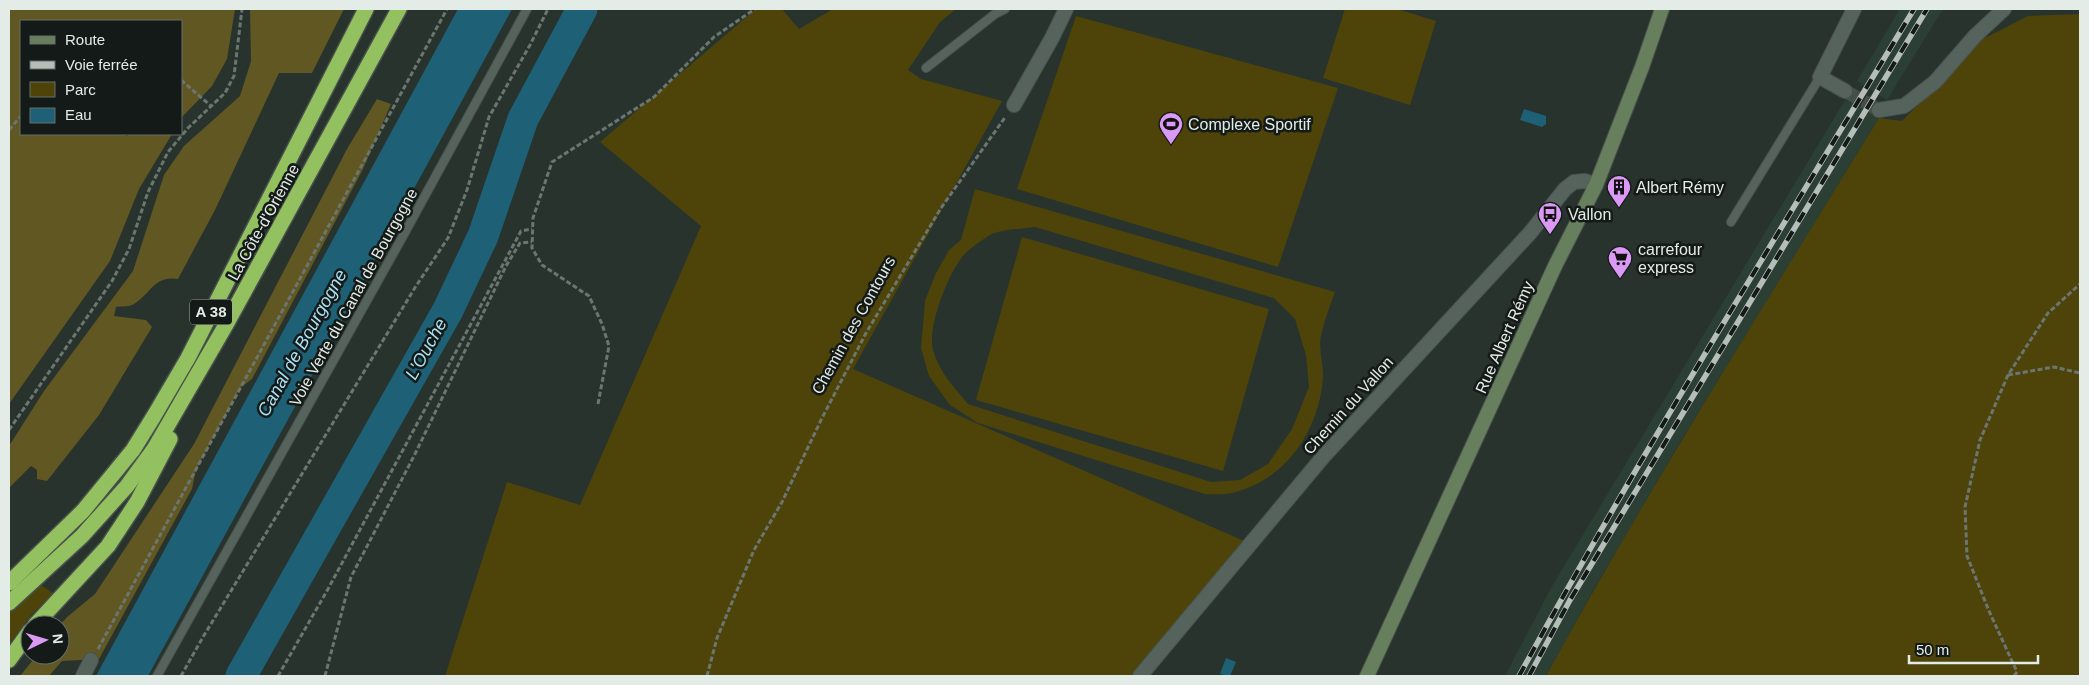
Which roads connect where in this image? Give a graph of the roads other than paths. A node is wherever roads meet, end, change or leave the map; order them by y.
1 (366, 9) edge
2 (399, 9) edge
3 (527, 9) edge
4 (1005, 9) edge
5 (1066, 9) edge
6 (1662, 9) edge
7 (1854, 9) edge
8 (2004, 9) edge
9 (926, 68) dead end
10 (1820, 77) junction
11 (1845, 91) tunnel mouth
12 (1014, 105) road end
13 (1879, 110) tunnel mouth
14 (1596, 184) junction
15 (1731, 222) dead end
16 (227, 323) junction
17 (9, 582) edge
18 (9, 603) edge
19 (44, 615) edge
20 (20, 645) edge
21 (9, 660) edge
22 (91, 660) road end
23 (83, 676) edge
24 (156, 676) edge
25 (1140, 676) edge
26 (1367, 676) edge

1 - 17 highway, La Côte-d'Orienne / A 38
2 - 16 highway, La Côte-d'Orienne / A 38
3 - 24 lane, Voie Verte du Canal de Bourgogne
4 - 9 lane
5 - 12 street
6 - 14 main road, Rue Albert Rémy
7 - 10 street
8 - 13 street
10 - 11 street
10 - 15 lane
14 - 25 street, Chemin du Vallon
14 - 26 main road, Rue Albert Rémy
16 - 18 highway, La Côte-d'Orienne / A 38
16 - 19 highway
20 - 21 highway
22 - 23 street

